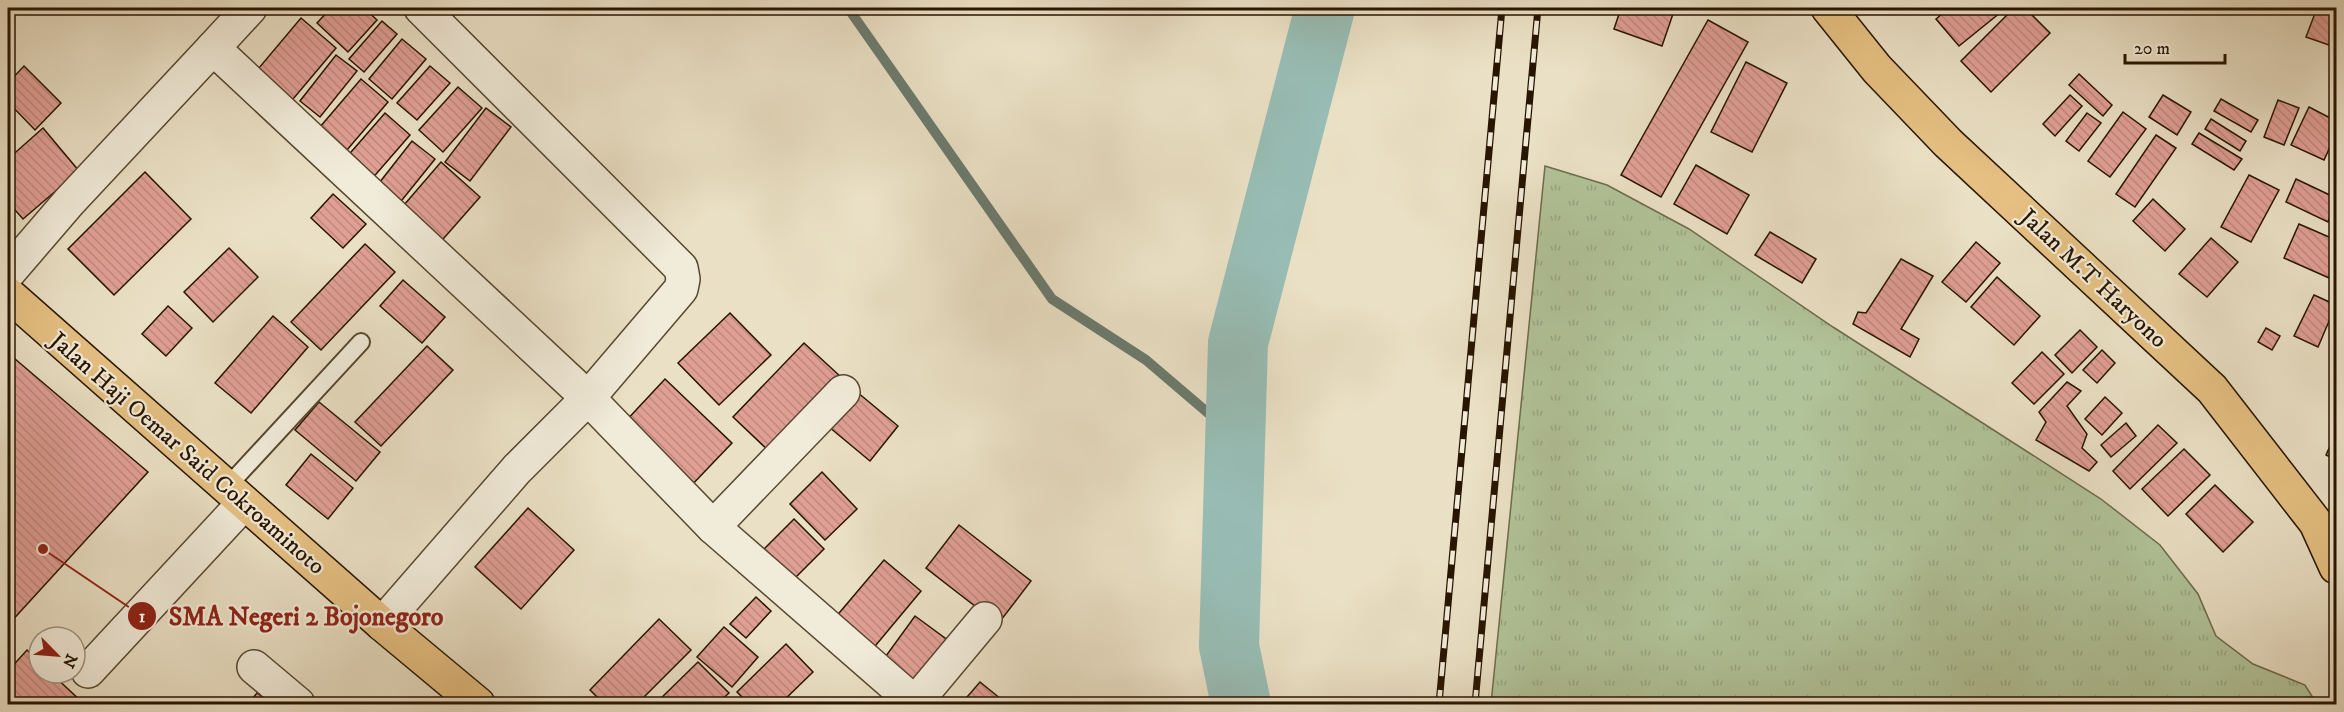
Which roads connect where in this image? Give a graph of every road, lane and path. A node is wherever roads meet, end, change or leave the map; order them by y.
1 (250, 8) edge
2 (420, 8) edge
3 (1828, 8) edge
4 (213, 48) junction
5 (8, 273) edge
6 (12, 305) edge
7 (361, 342) dead end
8 (843, 392) dead end
9 (588, 399) junction
10 (235, 495) junction
11 (713, 527) junction
12 (2337, 567) edge
13 (985, 619) dead end
14 (382, 624) junction
15 (254, 667) dead end
16 (88, 671) dead end
17 (915, 704) edge
18 (298, 705) edge
19 (478, 705) edge

1 - 4 street
2 - 9 street
3 - 12 main road, Jalan M.T Haryono
4 - 5 street
4 - 9 street
6 - 10 main road, Jalan Haji Oemar Said Cokroaminoto
7 - 10 lane
8 - 11 street
9 - 11 street
9 - 14 street
10 - 14 main road, Jalan Haji Oemar Said Cokroaminoto
10 - 16 street
11 - 17 street
13 - 17 street
14 - 19 main road, Jalan Haji Oemar Said Cokroaminoto
15 - 18 street

